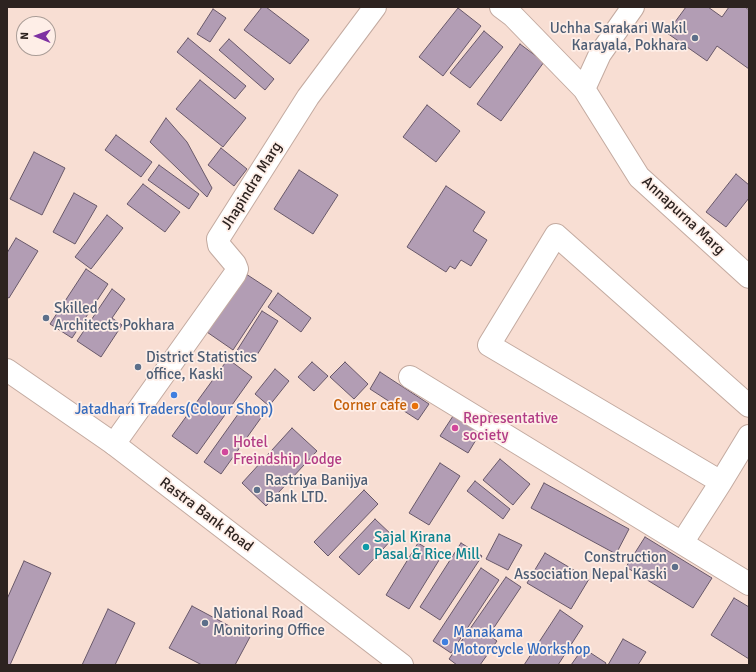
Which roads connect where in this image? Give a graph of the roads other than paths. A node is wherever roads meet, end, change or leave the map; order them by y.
1 (375, 7) edge
2 (501, 7) edge
3 (633, 7) edge
4 (584, 89) junction
5 (749, 277) edge
6 (7, 370) edge
7 (410, 378) dead end
8 (749, 406) edge
9 (749, 436) edge
10 (114, 444) junction
11 (721, 482) junction
12 (682, 543) junction
13 (749, 584) edge
14 (402, 665) edge

1 - 10 street, Jhapindra Marg
2 - 4 street, Annapurna Marg
3 - 4 street
4 - 5 street, Annapurna Marg
6 - 10 street, Rastra Bank Road
7 - 12 street
8 - 11 street
9 - 11 street
10 - 14 street, Rastra Bank Road
11 - 12 street
12 - 13 street

